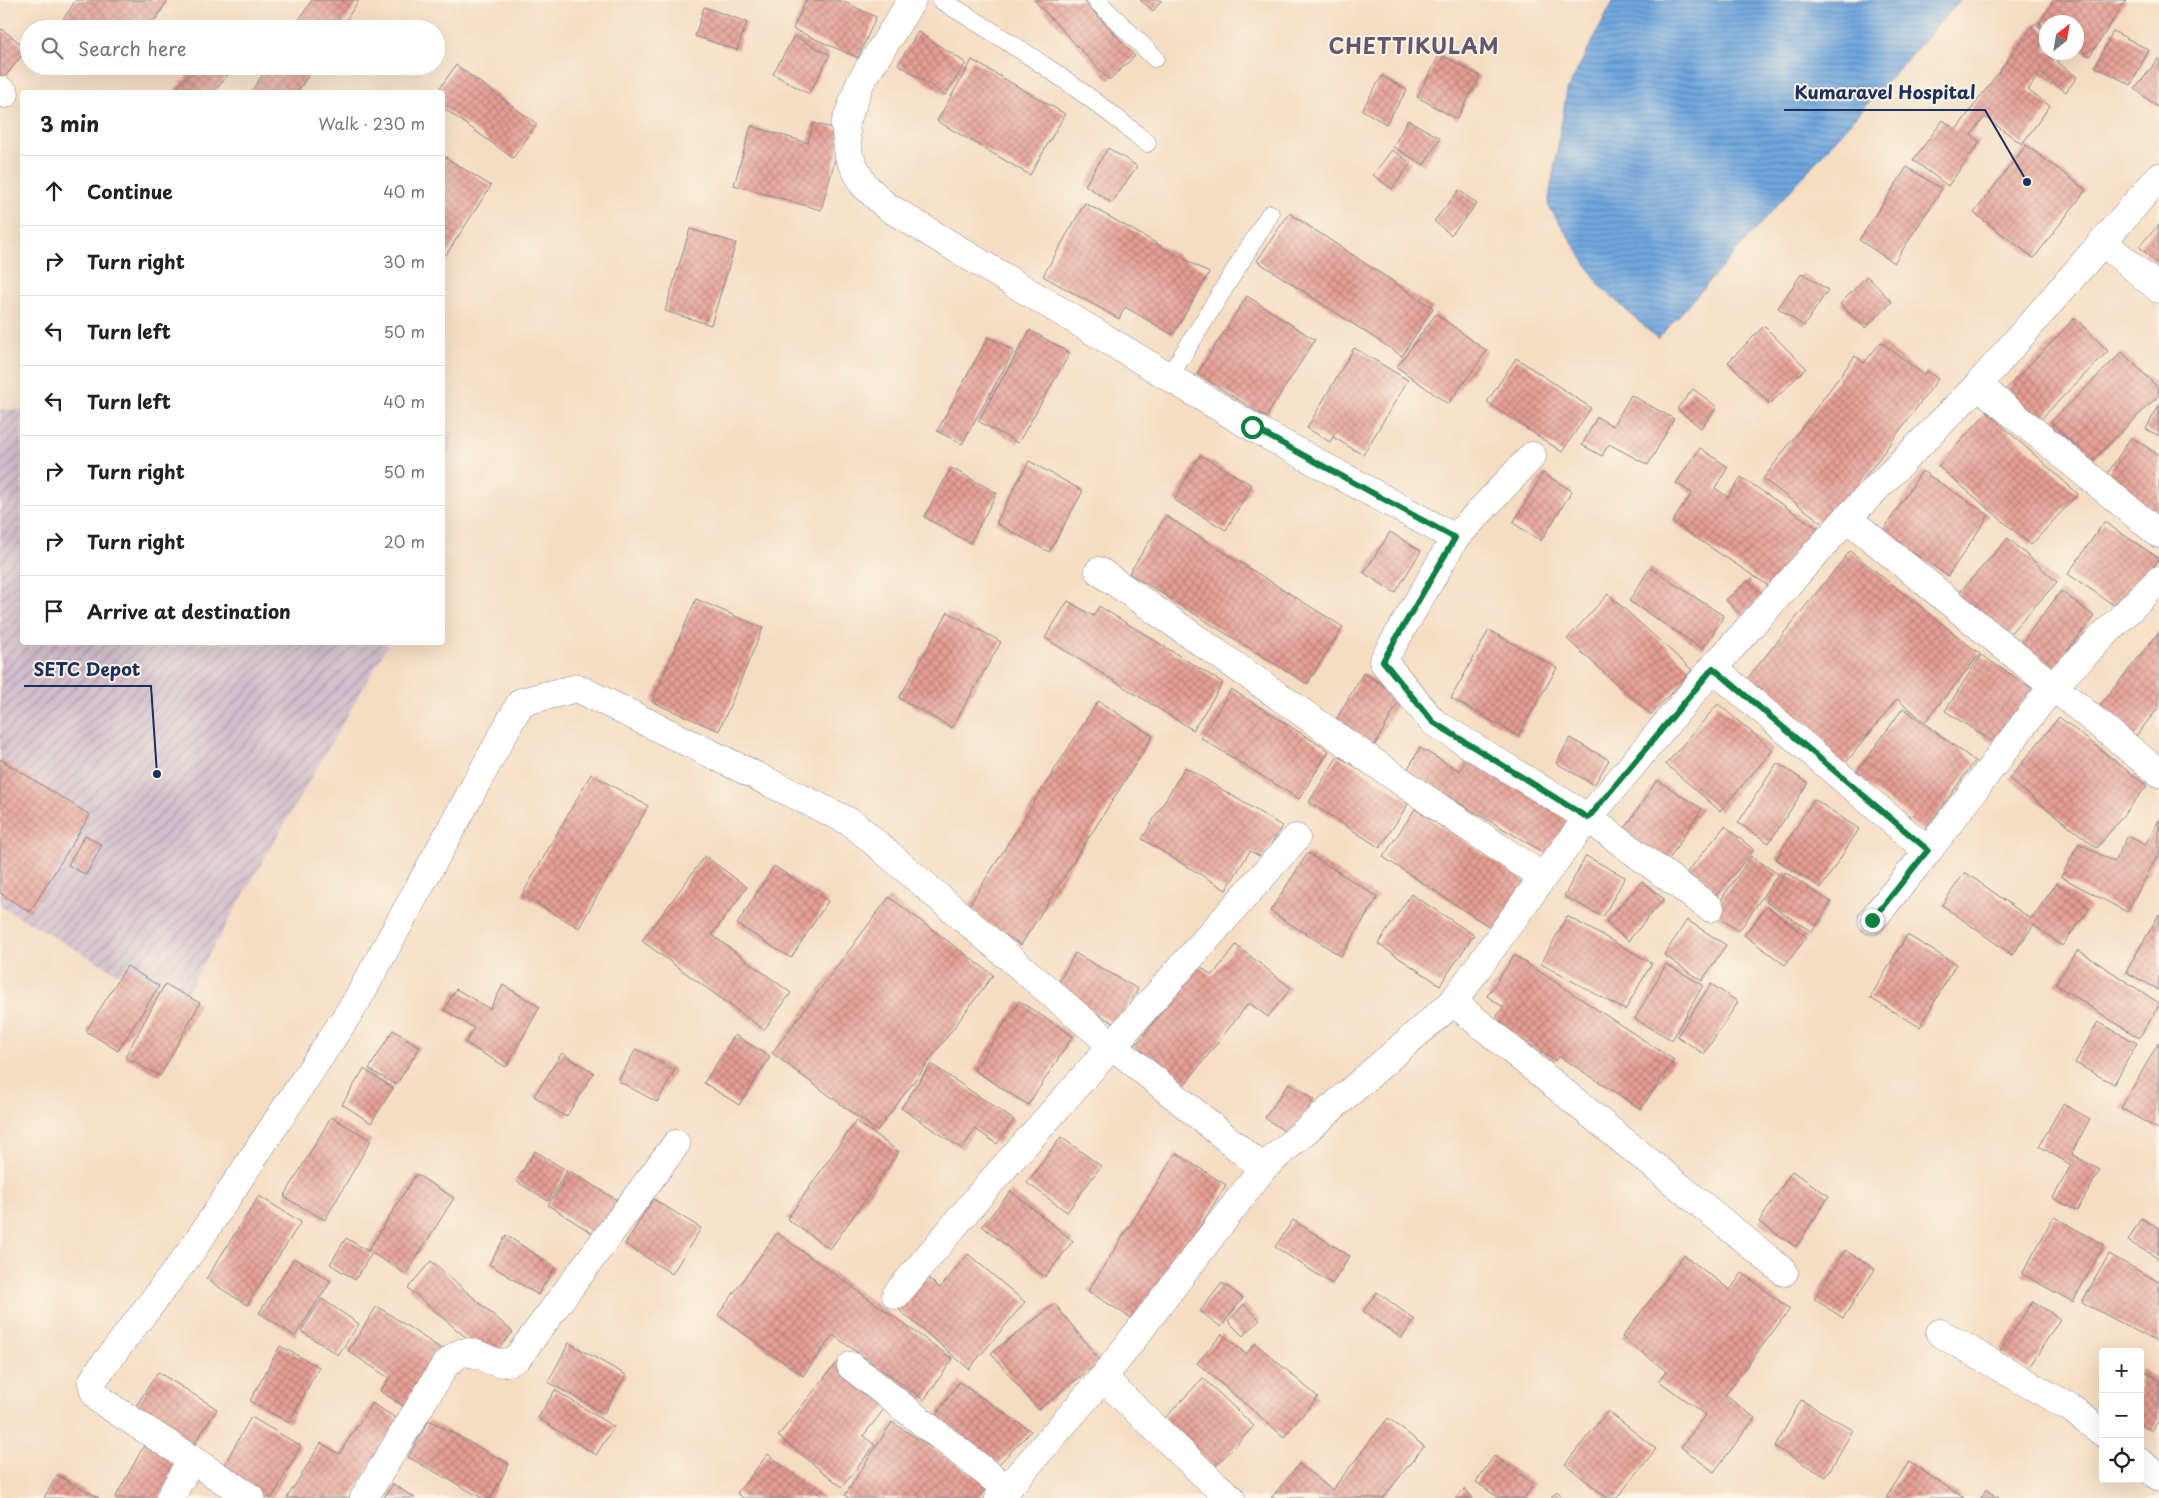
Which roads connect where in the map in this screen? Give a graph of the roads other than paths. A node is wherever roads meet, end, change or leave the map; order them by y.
1 (912, 0) edge
2 (941, 0) edge
3 (1096, 0) edge
4 (1156, 58) dead end
5 (1147, 142) dead end
6 (2159, 177) edge
7 (1270, 214) dead end
8 (2103, 242) junction
9 (2159, 289) edge
10 (1169, 376) junction
11 (1978, 385) junction
12 (1532, 456) dead end
13 (1847, 518) junction
14 (2159, 534) edge
15 (1455, 538) junction
16 (1099, 571) dead end
17 (2159, 580) edge
18 (1713, 668) junction
19 (2052, 687) junction
20 (2159, 772) edge
21 (1588, 818) junction
22 (1296, 838) dead end
23 (1928, 850) junction
24 (1543, 877) junction
25 (1710, 908) dead end
26 (1872, 920) dead end
27 (1453, 1002) junction
28 (1113, 1046) junction
29 (676, 1144) dead end
30 (1263, 1168) junction
31 (1784, 1272) dead end
32 (896, 1295) dead end
33 (1940, 1333) dead end
34 (851, 1366) dead end
35 (1103, 1378) junction
36 (2099, 1430) edge
37 (191, 1460) junction
38 (2144, 1465) edge
39 (2159, 1478) edge
40 (1003, 1493) edge
41 (170, 1498) edge
42 (251, 1498) edge
43 (364, 1498) edge
44 (1231, 1498) edge

1 - 10 street
2 - 5 lane
3 - 4 lane
6 - 8 street
7 - 10 lane
8 - 9 street
8 - 11 street
10 - 15 street
11 - 13 street
11 - 14 street
12 - 15 street
13 - 18 street
13 - 19 street
15 - 21 street
16 - 24 street
17 - 19 street
18 - 21 street
18 - 23 street
19 - 20 street
19 - 23 street
21 - 24 street
21 - 25 street
22 - 28 street
23 - 26 street
24 - 27 street
27 - 30 street
27 - 31 street
28 - 30 street
28 - 32 street
28 - 37 street
29 - 43 street
30 - 35 street
33 - 36 street
34 - 40 street
35 - 40 street
35 - 44 street
37 - 41 street
37 - 42 street
38 - 39 street

